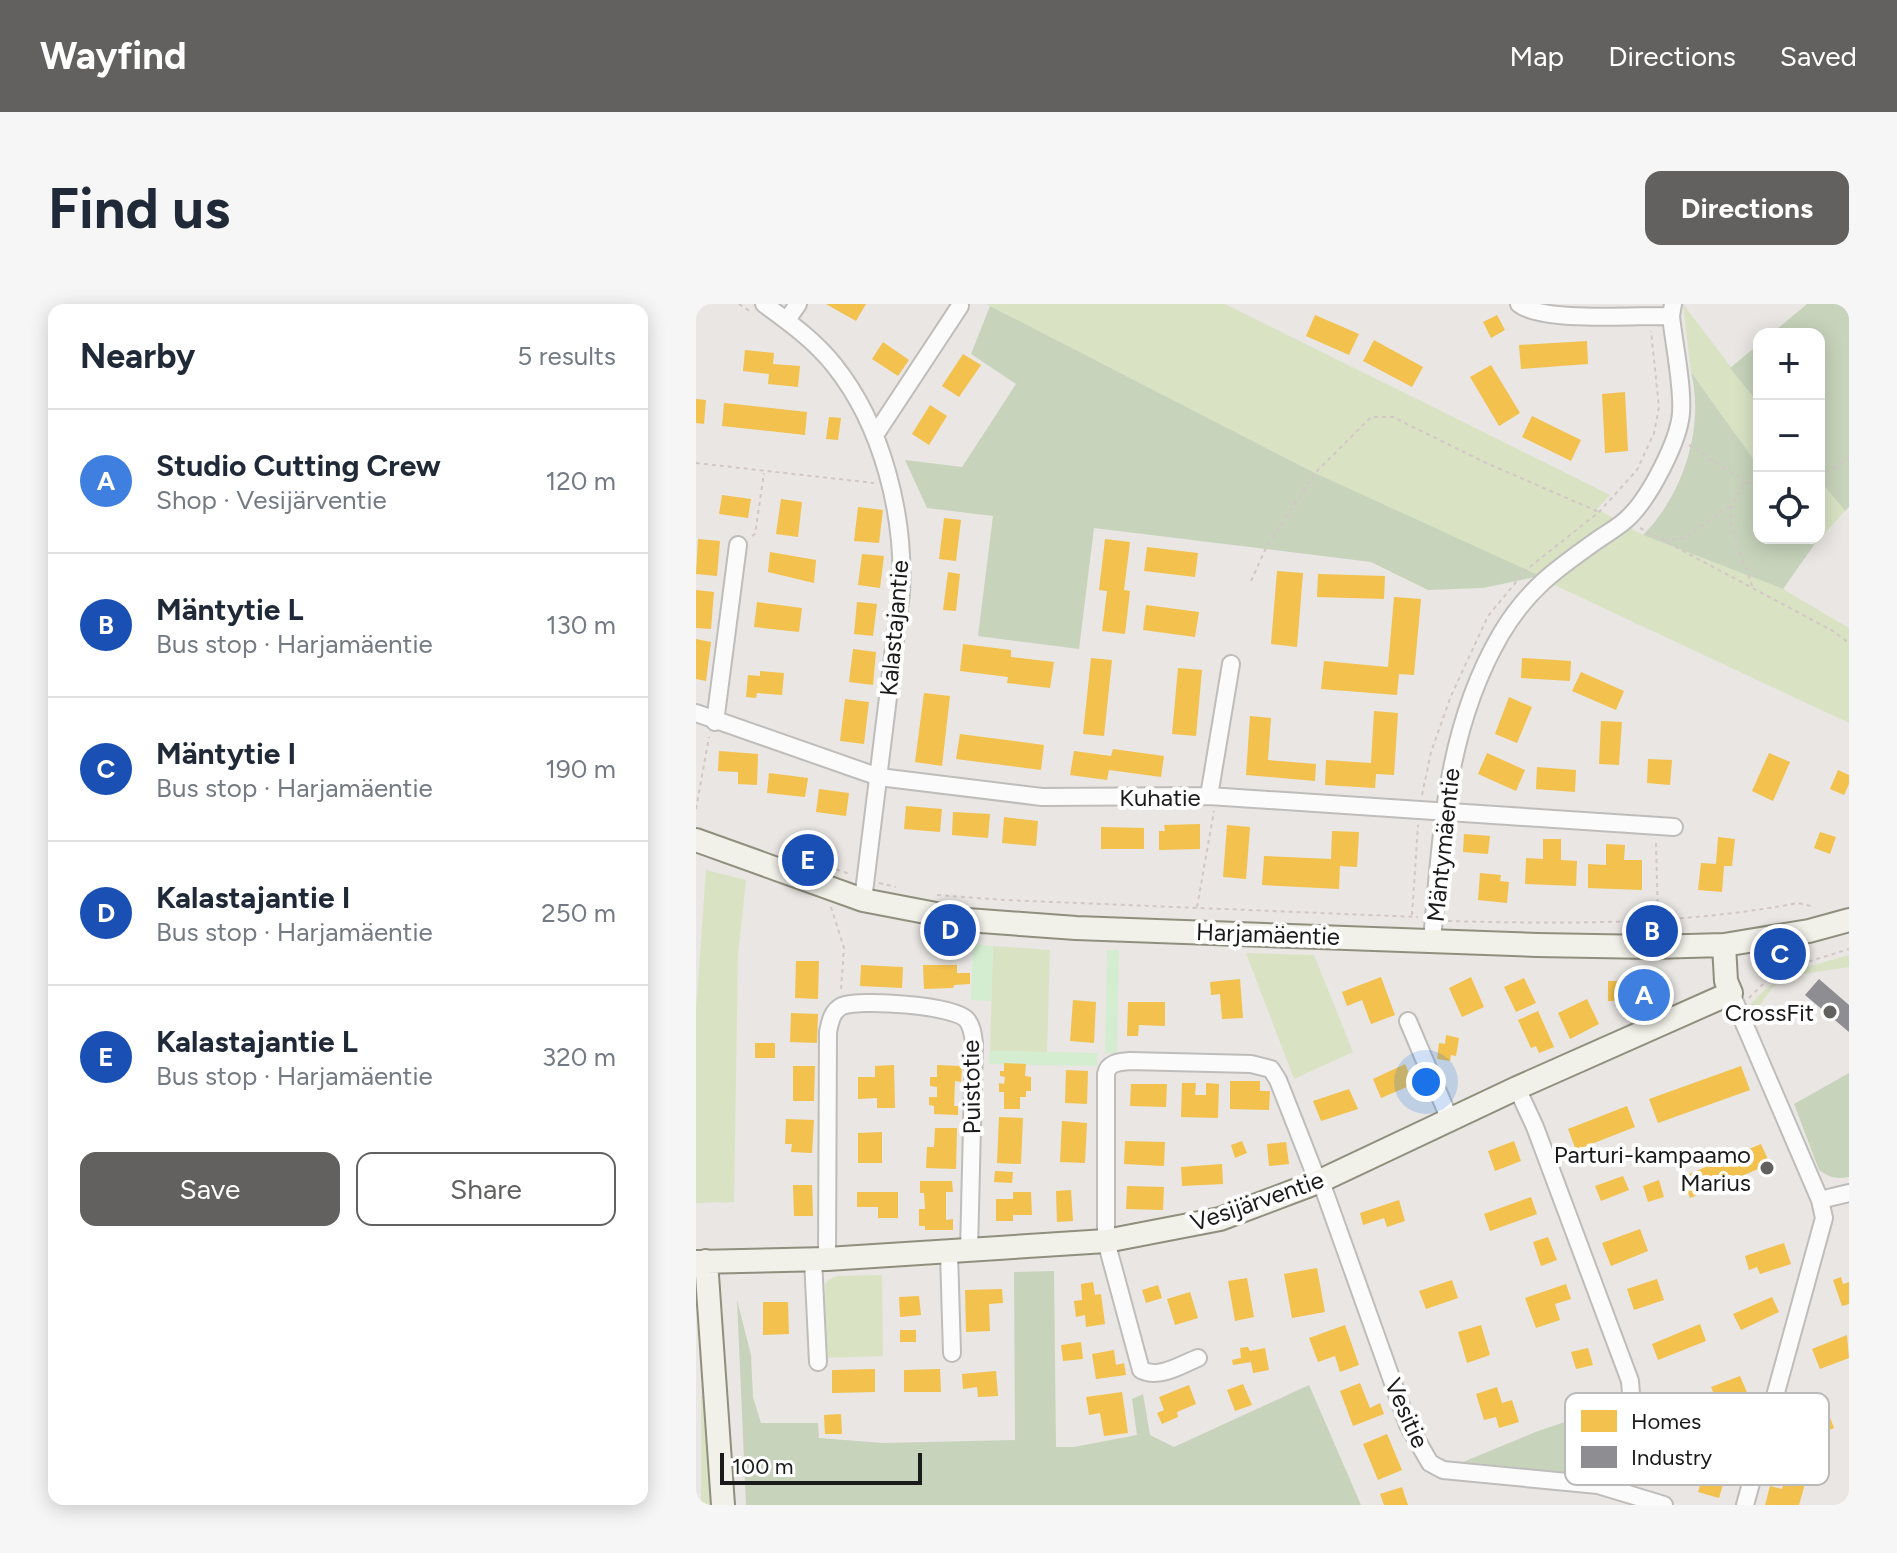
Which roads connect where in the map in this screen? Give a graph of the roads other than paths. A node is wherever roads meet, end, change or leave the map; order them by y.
1 (798, 304) edge
2 (1519, 304) edge
3 (960, 306) dead end
4 (761, 310) edge
5 (1672, 310) edge
6 (787, 320) junction
7 (875, 435) junction
8 (738, 545) road end
9 (1231, 664) dead end
10 (696, 713) edge
11 (715, 722) junction
12 (879, 777) junction
13 (1209, 796) junction
14 (1443, 812) junction
15 (1674, 827) dead end
16 (696, 840) edge
17 (865, 890) junction
18 (1849, 920) edge
19 (1433, 930) junction
20 (1724, 945) junction
21 (1734, 999) junction
22 (1408, 1021) dead end
23 (1517, 1088) junction
24 (1450, 1120) junction
25 (1318, 1182) junction
26 (1849, 1193) edge
27 (1820, 1200) junction
28 (1106, 1241) junction
29 (959, 1252) junction
30 (820, 1259) junction
31 (701, 1262) edge
32 (952, 1353) dead end
33 (1198, 1358) dead end
34 (818, 1362) dead end
35 (1631, 1393) edge
36 (1776, 1393) edge
37 (1565, 1482) edge
38 (1598, 1485) edge
39 (1751, 1485) edge
40 (723, 1505) edge
41 (1664, 1505) edge
42 (1745, 1505) edge

1 - 6 street
2 - 5 street
3 - 7 street
4 - 6 street, Kalastajantie
5 - 14 street, Mäntymäentie
6 - 7 street, Kalastajantie
7 - 12 street, Kalastajantie
8 - 11 street
9 - 13 street
10 - 11 street, Kuhatie
11 - 12 street, Kuhatie
12 - 13 street, Kuhatie
12 - 17 street, Kalastajantie
13 - 14 street, Kuhatie
14 - 15 street, Kuhatie
14 - 19 street, Mäntymäentie
16 - 17 street, Harjamäentie
17 - 19 street, Harjamäentie
18 - 20 street, Harjamäentie
19 - 20 street, Harjamäentie
20 - 21 street
21 - 23 street, Vesijärventie
21 - 27 street
22 - 24 street
23 - 24 street, Vesijärventie
23 - 35 street
24 - 25 street, Vesijärventie
25 - 28 street, Vesijärventie
25 - 28 street
25 - 37 street, Vesitie
26 - 27 street
27 - 36 street
28 - 29 street, Vesijärventie
28 - 33 street
29 - 30 street, Vesijärventie
29 - 30 street, Puistotie
29 - 32 street, Puistotie
30 - 31 street, Vesijärventie
30 - 34 street
31 - 40 street
38 - 41 street, Vesitie
39 - 42 street

